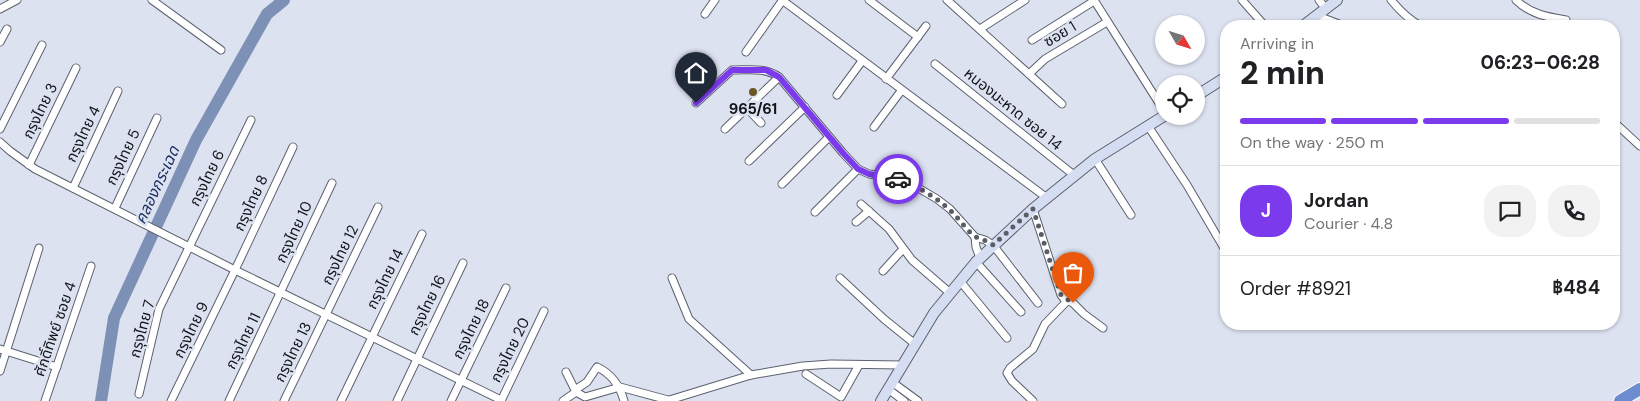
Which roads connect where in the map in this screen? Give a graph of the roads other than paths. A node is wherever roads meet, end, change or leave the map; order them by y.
1 (17, 0) edge
2 (152, 0) edge
3 (715, 0) edge
4 (782, 0) edge
5 (868, 0) edge
6 (947, 0) edge
7 (1025, 0) edge
8 (1094, 0) edge
9 (1242, 0) edge
10 (1319, 0) edge
11 (1337, 0) edge
12 (1391, 0) edge
13 (1516, 0) edge
14 (0, 8) edge
15 (1322, 13) junction
16 (704, 14) dead end
17 (1260, 20) edge
18 (1312, 20) edge
19 (1334, 20) edge
20 (1412, 20) edge
21 (1566, 20) dead end
22 (1107, 22) junction
23 (926, 26) dead end
24 (7, 29) dead end
25 (980, 29) junction
26 (918, 38) junction
27 (1032, 40) dead end
28 (0, 42) edge
29 (42, 46) dead end
30 (221, 50) dead end
31 (746, 52) dead end
32 (862, 61) junction
33 (935, 64) dead end
34 (76, 68) dead end
35 (1029, 74) junction
36 (779, 77) junction
37 (886, 79) junction
38 (1220, 81) edge
39 (1205, 90) edge
40 (118, 91) dead end
41 (902, 91) junction
42 (837, 95) dead end
43 (1155, 97) edge
44 (696, 103) dead end
45 (1062, 104) dead end
46 (805, 107) junction
47 (747, 108) junction
48 (157, 118) dead end
49 (250, 120) dead end
50 (1155, 122) edge
51 (761, 123) dead end
52 (1148, 126) junction
53 (874, 127) dead end
54 (1620, 128) edge
55 (0, 129) edge
56 (724, 129) dead end
57 (829, 137) junction
58 (0, 142) edge
59 (1640, 146) edge
60 (293, 147) dead end
61 (1095, 159) junction
62 (749, 161) dead end
63 (29, 166) junction
64 (858, 169) junction
65 (1075, 176) junction
66 (332, 183) dead end
67 (782, 184) dead end
68 (73, 188) junction
69 (1047, 198) junction
70 (861, 204) dead end
71 (378, 207) dead end
72 (115, 208) junction
73 (1033, 209) junction
74 (869, 211) junction
75 (815, 212) dead end
76 (1131, 215) dead end
77 (856, 222) dead end
78 (422, 234) dead end
79 (975, 237) junction
80 (1220, 241) edge
81 (993, 245) junction
82 (189, 247) junction
83 (39, 248) dead end
84 (903, 248) junction
85 (978, 260) junction
86 (462, 263) dead end
87 (91, 266) dead end
88 (235, 270) junction
89 (883, 271) dead end
90 (672, 278) dead end
91 (840, 278) dead end
92 (960, 280) junction
93 (506, 288) dead end
94 (281, 293) junction
95 (950, 293) junction
96 (1068, 300) junction
97 (1038, 303) dead end
98 (544, 311) dead end
99 (1021, 312) dead end
100 (326, 314) junction
101 (1103, 328) dead end
102 (373, 337) junction
103 (1006, 338) dead end
104 (915, 344) junction
105 (3, 350) edge
106 (417, 358) junction
107 (859, 365) junction
108 (902, 365) junction
109 (57, 367) junction
110 (0, 371) edge
111 (566, 372) dead end
112 (806, 374) dead end
113 (751, 375) junction
114 (461, 381) junction
115 (890, 385) junction
116 (620, 387) junction
117 (1640, 390) edge
118 (576, 392) junction
119 (139, 394) dead end
120 (501, 400) edge
121 (667, 400) edge
122 (45, 401) edge
123 (171, 401) edge
124 (229, 401) edge
125 (284, 401) edge
126 (341, 401) edge
127 (397, 401) edge
128 (451, 401) edge
129 (563, 401) edge
130 (624, 401) edge
131 (880, 401) edge
132 (904, 401) edge
133 (918, 401) edge
134 (1033, 401) edge
135 (1620, 401) edge

1 - 14 street
2 - 30 street
3 - 16 street
4 - 31 street
4 - 32 street
5 - 26 street
6 - 25 street
7 - 25 street
8 - 22 street
8 - 27 street
9 - 17 street
10 - 15 street
11 - 15 street
12 - 20 street
13 - 21 street
15 - 18 street
15 - 19 street
22 - 35 street, ซอย 1
22 - 43 street
23 - 26 street
24 - 28 street
25 - 35 street
26 - 37 street
29 - 55 street
32 - 37 street
32 - 42 street
33 - 65 street, หนองมะหาด ซอย 14
34 - 63 street, กรุงไทย 3
35 - 45 street
36 - 44 street
36 - 46 street
36 - 47 street
37 - 41 street
38 - 39 street
40 - 68 street, กรุงไทย 4
41 - 53 street
41 - 69 street
46 - 57 street
46 - 62 street
47 - 51 street
47 - 56 street
48 - 72 street, กรุงไทย 5
49 - 82 street, กรุงไทย 6
50 - 52 street
52 - 61 street
52 - 80 street
54 - 59 street
57 - 64 street
57 - 67 street
58 - 63 street
60 - 88 street, กรุงไทย 8
61 - 65 street
61 - 76 street
63 - 68 street
64 - 75 street
64 - 79 street
65 - 69 street
66 - 94 street, กรุงไทย 10
68 - 72 street
69 - 73 street
70 - 74 street
71 - 100 street, กรุงไทย 12
72 - 82 street
73 - 81 street
73 - 96 street
74 - 77 street
74 - 84 street
78 - 102 street, กรุงไทย 14
79 - 81 street
79 - 85 street
81 - 85 street
81 - 97 street
82 - 88 street
82 - 119 street, กรุงไทย 7
83 - 105 street
84 - 89 street
84 - 95 street
85 - 92 street
85 - 99 street
86 - 106 street, กรุงไทย 16
87 - 109 street, ศักดิ์ทิพย์ ซอย 4
88 - 94 street
88 - 123 street, กรุงไทย 9
90 - 113 street
91 - 104 street
92 - 95 street
92 - 103 street
93 - 114 street, กรุงไทย 18
94 - 100 street
94 - 124 street, กรุงไทย 11
95 - 104 street
96 - 101 street
96 - 134 street
98 - 120 street, กรุงไทย 20
100 - 102 street
100 - 125 street, กรุงไทย 13
102 - 106 street
102 - 126 street, กรุงไทย 14
104 - 108 street
105 - 109 street
105 - 110 street
106 - 114 street
106 - 127 street, กรุงไทย 16
107 - 108 street
107 - 112 street
107 - 113 street
108 - 115 street
109 - 122 street, ศักดิ์ทิพย์ ซอย 4
111 - 118 street
113 - 121 street
114 - 120 street
114 - 128 street, กรุงไทย 18
115 - 131 street
115 - 132 street
115 - 133 street
116 - 118 street
116 - 118 street
116 - 121 street
116 - 130 street
117 - 135 highway
118 - 129 street

